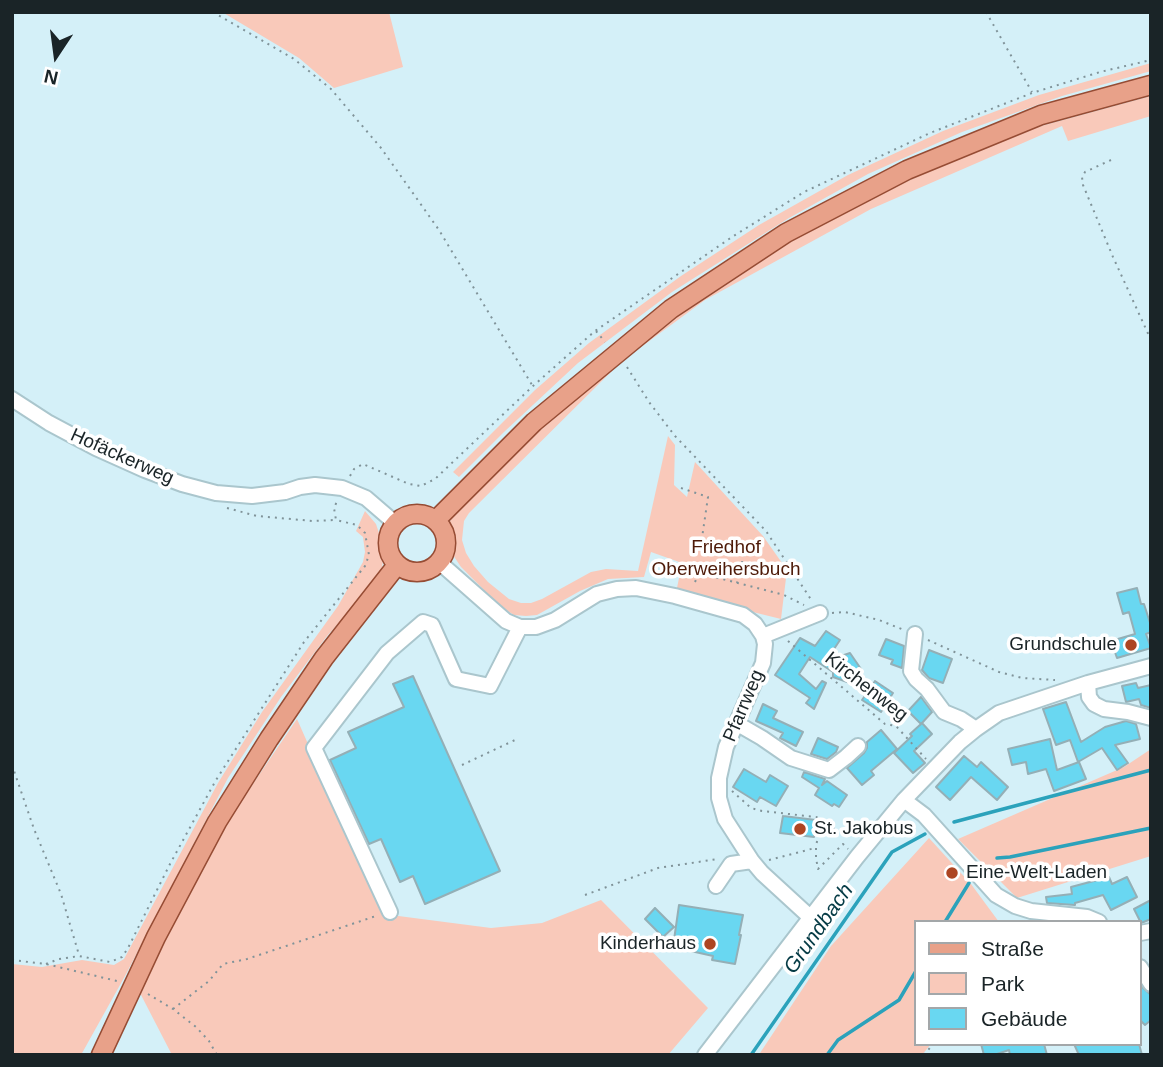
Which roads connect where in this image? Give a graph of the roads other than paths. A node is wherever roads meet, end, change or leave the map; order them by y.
1 (1151, 85) edge
2 (12, 399) edge
3 (436, 520) junction
4 (395, 523) junction
5 (439, 562) junction
6 (397, 565) junction
7 (820, 613) road end
8 (520, 627) junction
9 (769, 634) junction
10 (915, 634) road end
11 (1151, 666) edge
12 (1088, 683) junction
13 (1151, 718) edge
14 (736, 723) junction
15 (976, 729) junction
16 (858, 746) dead end
17 (904, 800) junction
18 (754, 863) junction
19 (716, 886) dead end
20 (390, 912) road end
21 (810, 917) junction
22 (1094, 920) edge
23 (101, 1055) edge
24 (705, 1055) edge

1 - 3 main road
2 - 4 street, Hofäckerweg
3 - 4 main road
3 - 5 main road
4 - 6 main road
5 - 6 main road
5 - 8 street
6 - 23 main road
7 - 9 street
8 - 9 street
8 - 20 street
9 - 14 street, Pfarrweg
10 - 15 street
11 - 12 street
12 - 13 street
12 - 15 street
14 - 16 street
14 - 18 street, Pfarrweg
15 - 17 street
17 - 21 street
17 - 22 street
18 - 19 street
18 - 21 street, Pfarrweg
21 - 24 street

